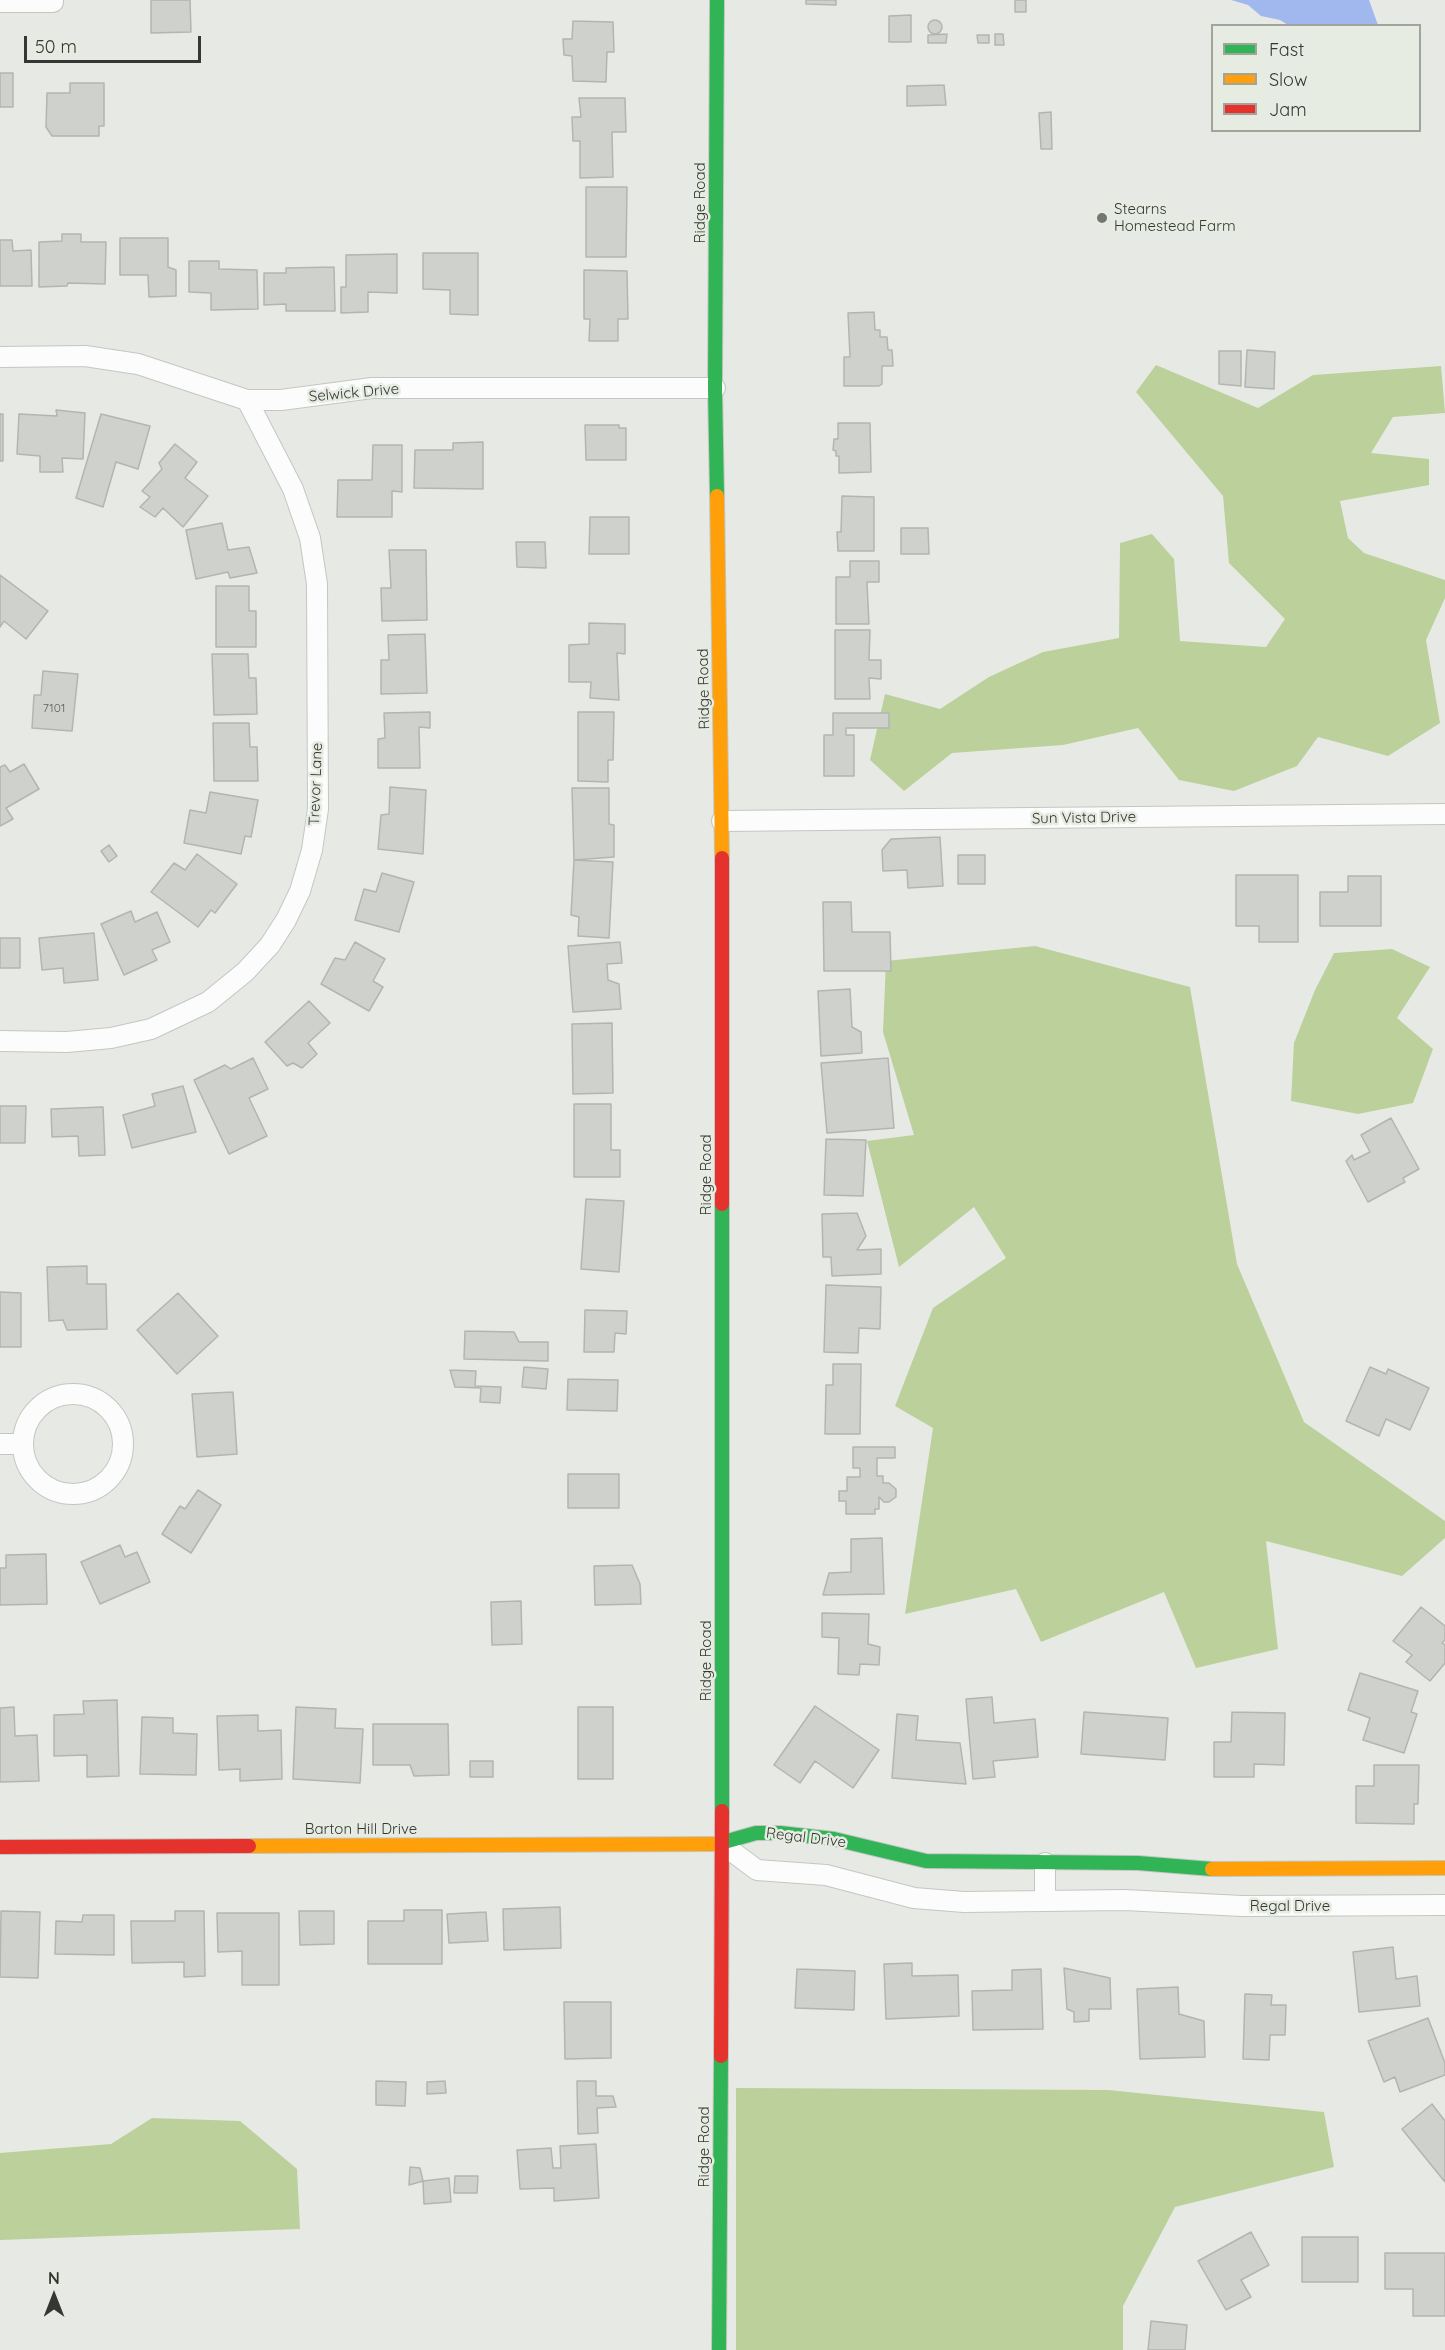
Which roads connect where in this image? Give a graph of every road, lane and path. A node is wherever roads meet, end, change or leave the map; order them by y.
1 (717, 0) edge
2 (53, 1) edge
3 (0, 2) edge
4 (0, 357) edge
5 (715, 388) junction
6 (248, 400) junction
7 (1445, 814) edge
8 (722, 821) junction
9 (0, 1041) edge
10 (0, 1444) edge
11 (22, 1444) junction
12 (722, 1844) junction
13 (0, 1847) edge
14 (1045, 1863) junction
15 (1445, 1868) edge
16 (1045, 1901) junction
17 (1445, 1905) edge
18 (719, 2350) edge

1 - 5 main road, Ridge Road
2 - 3 street
4 - 6 street, Selwick Drive
5 - 6 street, Selwick Drive
5 - 8 main road, Ridge Road
6 - 9 street, Trevor Lane
7 - 8 street, Sun Vista Drive
8 - 12 main road, Ridge Road
10 - 11 street
11 - 11 street
12 - 13 main road, Barton Hill Drive
12 - 14 main road, Regal Drive
12 - 16 street, Regal Drive
12 - 18 main road, Ridge Road
14 - 15 main road, Regal Drive
14 - 16 street
16 - 17 street, Regal Drive

